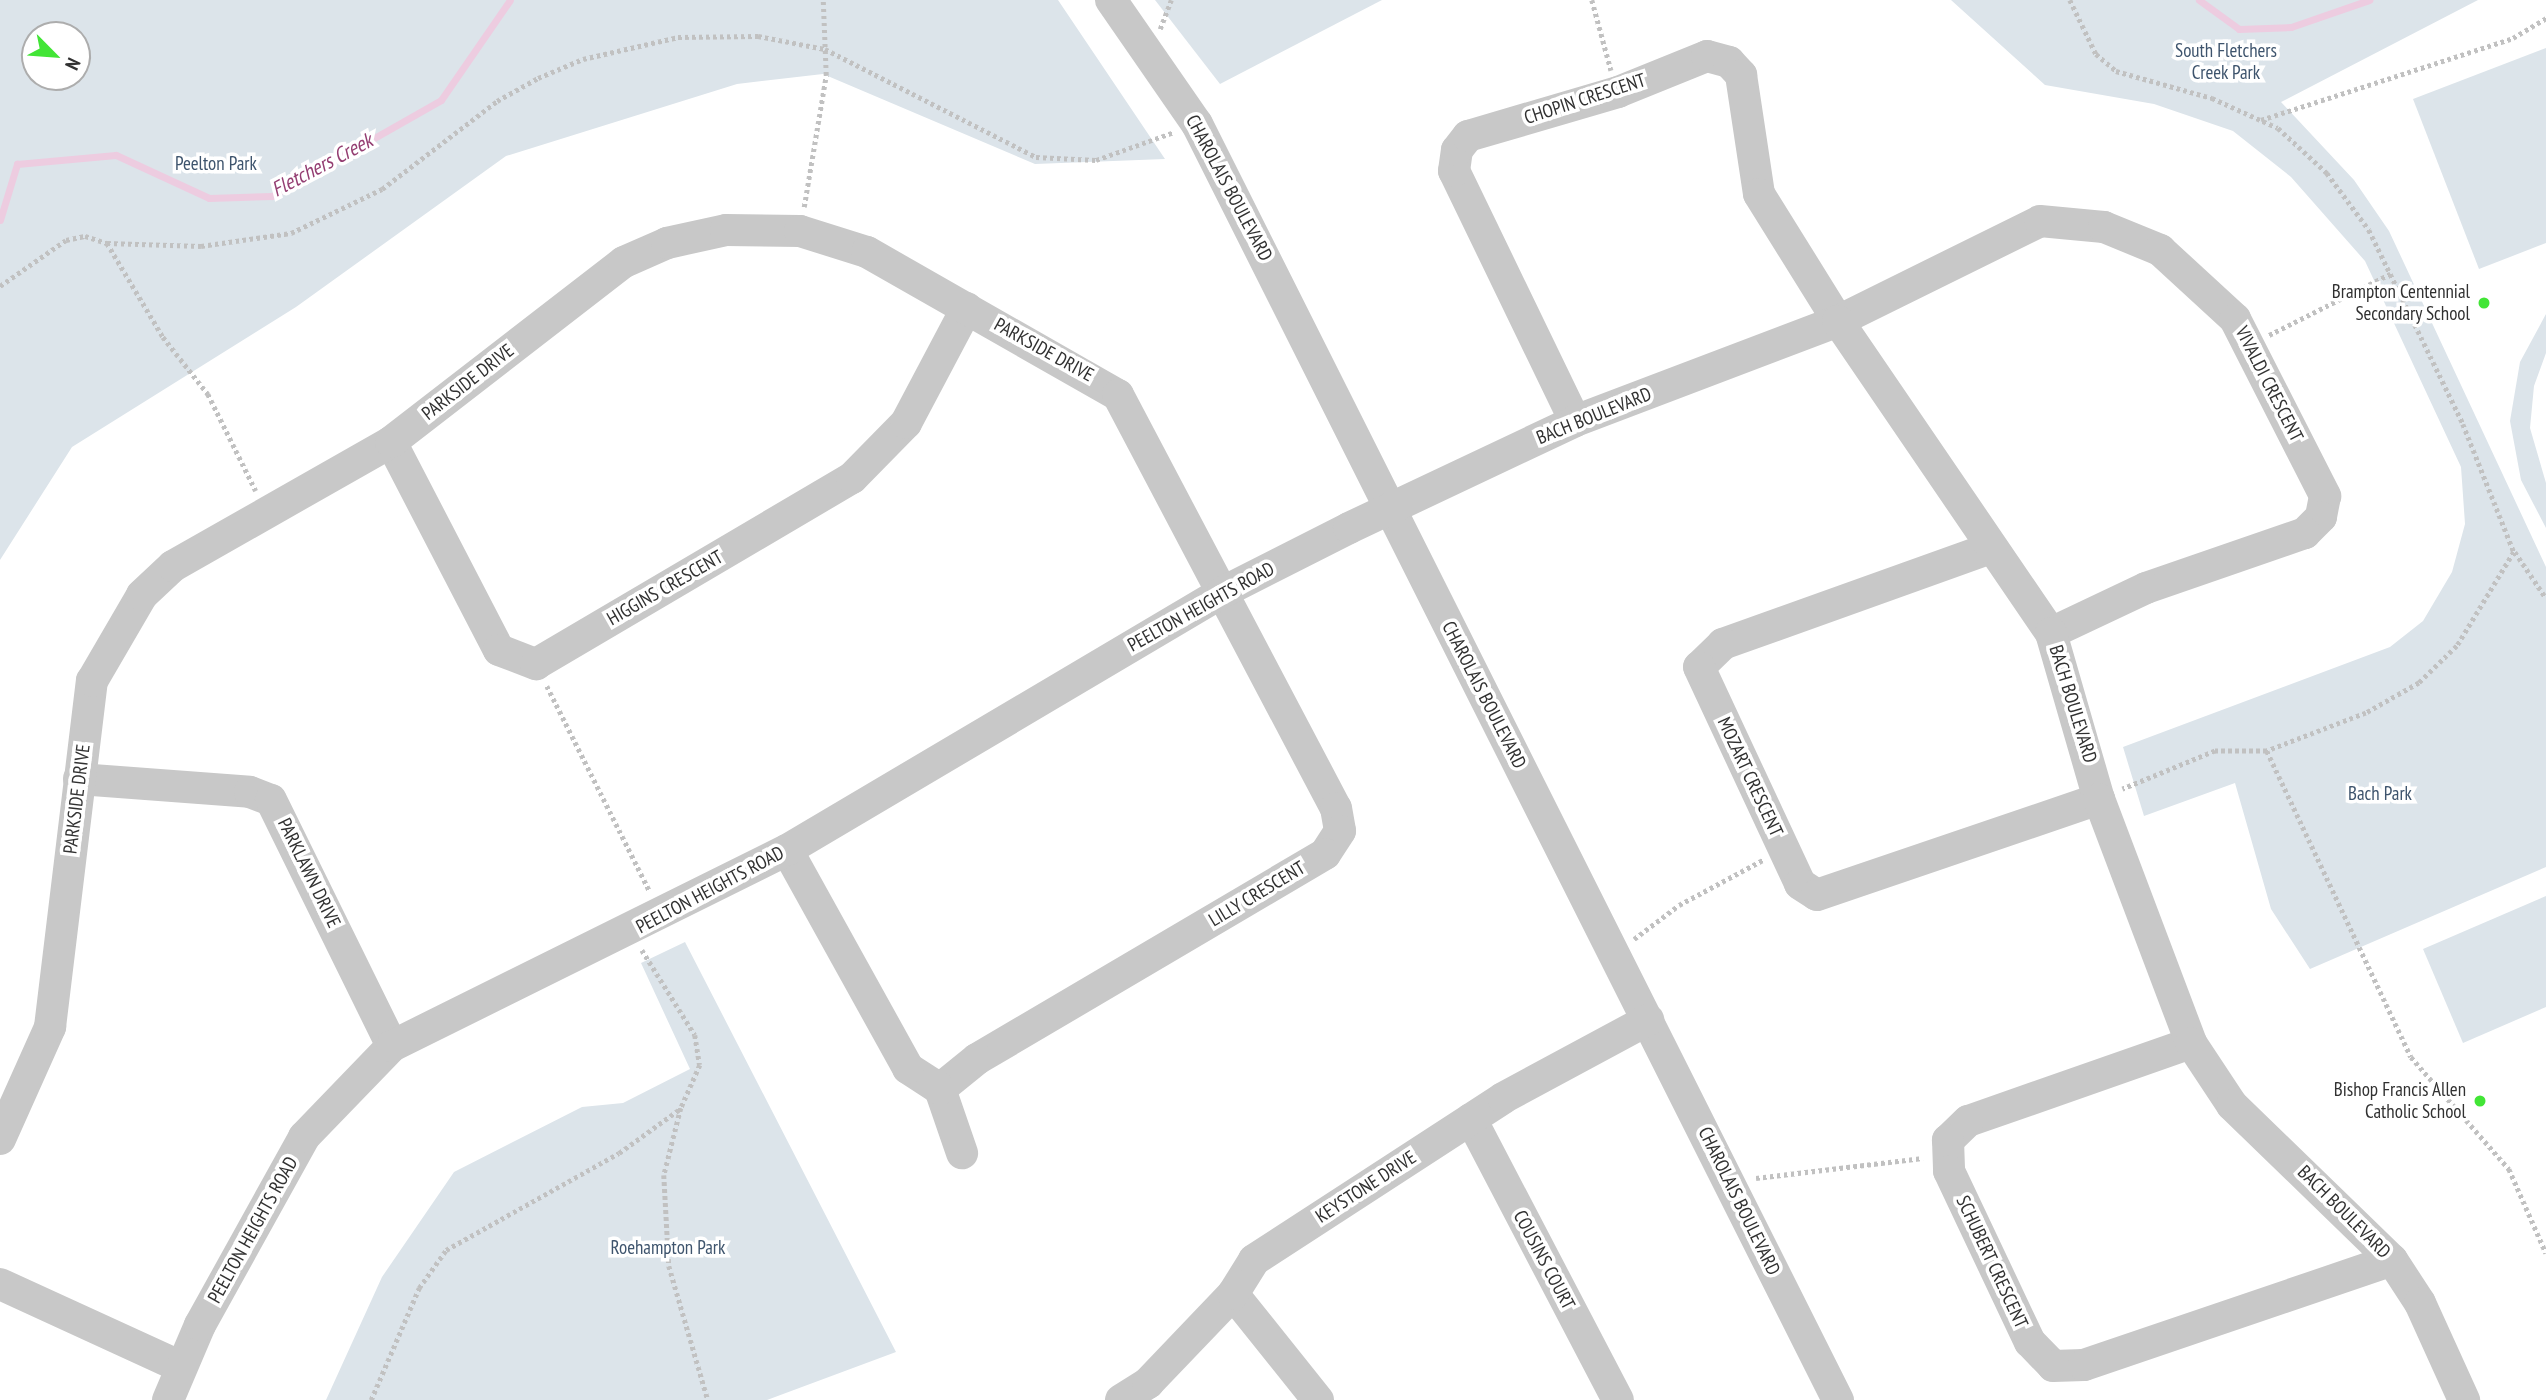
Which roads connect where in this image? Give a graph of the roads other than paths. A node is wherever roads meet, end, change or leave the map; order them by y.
1 (1111, 0) edge
2 (967, 308) junction
3 (1838, 321) junction
4 (1575, 421) junction
5 (391, 442) junction
6 (1388, 509) junction
7 (1987, 549) junction
8 (1223, 592) junction
9 (2051, 633) junction
10 (79, 779) junction
11 (2099, 799) junction
12 (786, 850) junction
13 (1648, 1020) junction
14 (2191, 1043) junction
15 (392, 1046) junction
16 (940, 1089) junction
17 (1471, 1119) junction
18 (0, 1139) edge
19 (962, 1153) dead end
20 (2392, 1260) junction
21 (0, 1284) edge
22 (1233, 1294) junction
23 (181, 1367) junction
24 (168, 1400) edge
25 (1121, 1400) edge
26 (1318, 1400) edge
27 (1618, 1400) edge
28 (1838, 1400) edge
29 (2464, 1400) edge

1 - 6 street, CHAROLAIS BOULEVARD
2 - 5 street, PARKSIDE DRIVE
2 - 5 street, HIGGINS CRESCENT
2 - 8 street, PARKSIDE DRIVE
3 - 4 street, BACH BOULEVARD
3 - 4 street, CHOPIN CRESCENT
3 - 7 street, BACH BOULEVARD
3 - 9 street, VIVALDI CRESCENT
4 - 6 street, BACH BOULEVARD
5 - 10 street, PARKSIDE DRIVE
6 - 8 street, PEELTON HEIGHTS ROAD
6 - 13 street, CHAROLAIS BOULEVARD
7 - 9 street, BACH BOULEVARD
7 - 11 street, MOZART CRESCENT
8 - 12 street, PEELTON HEIGHTS ROAD
8 - 16 street, LILLY CRESCENT
9 - 11 street, BACH BOULEVARD
10 - 15 street, PARKLAWN DRIVE
10 - 18 street, PARKSIDE DRIVE
11 - 14 street, BACH BOULEVARD
12 - 15 street, PEELTON HEIGHTS ROAD
12 - 16 street
13 - 17 street, KEYSTONE DRIVE
13 - 28 street, CHAROLAIS BOULEVARD
14 - 20 street, BACH BOULEVARD
14 - 20 street, SCHUBERT CRESCENT
15 - 23 street, PEELTON HEIGHTS ROAD
16 - 19 street
17 - 22 street, KEYSTONE DRIVE
17 - 27 street, COUSINS COURT
20 - 29 street, BACH BOULEVARD
21 - 23 street
22 - 25 street, KEYSTONE DRIVE
22 - 26 street
23 - 24 street, PEELTON HEIGHTS ROAD

